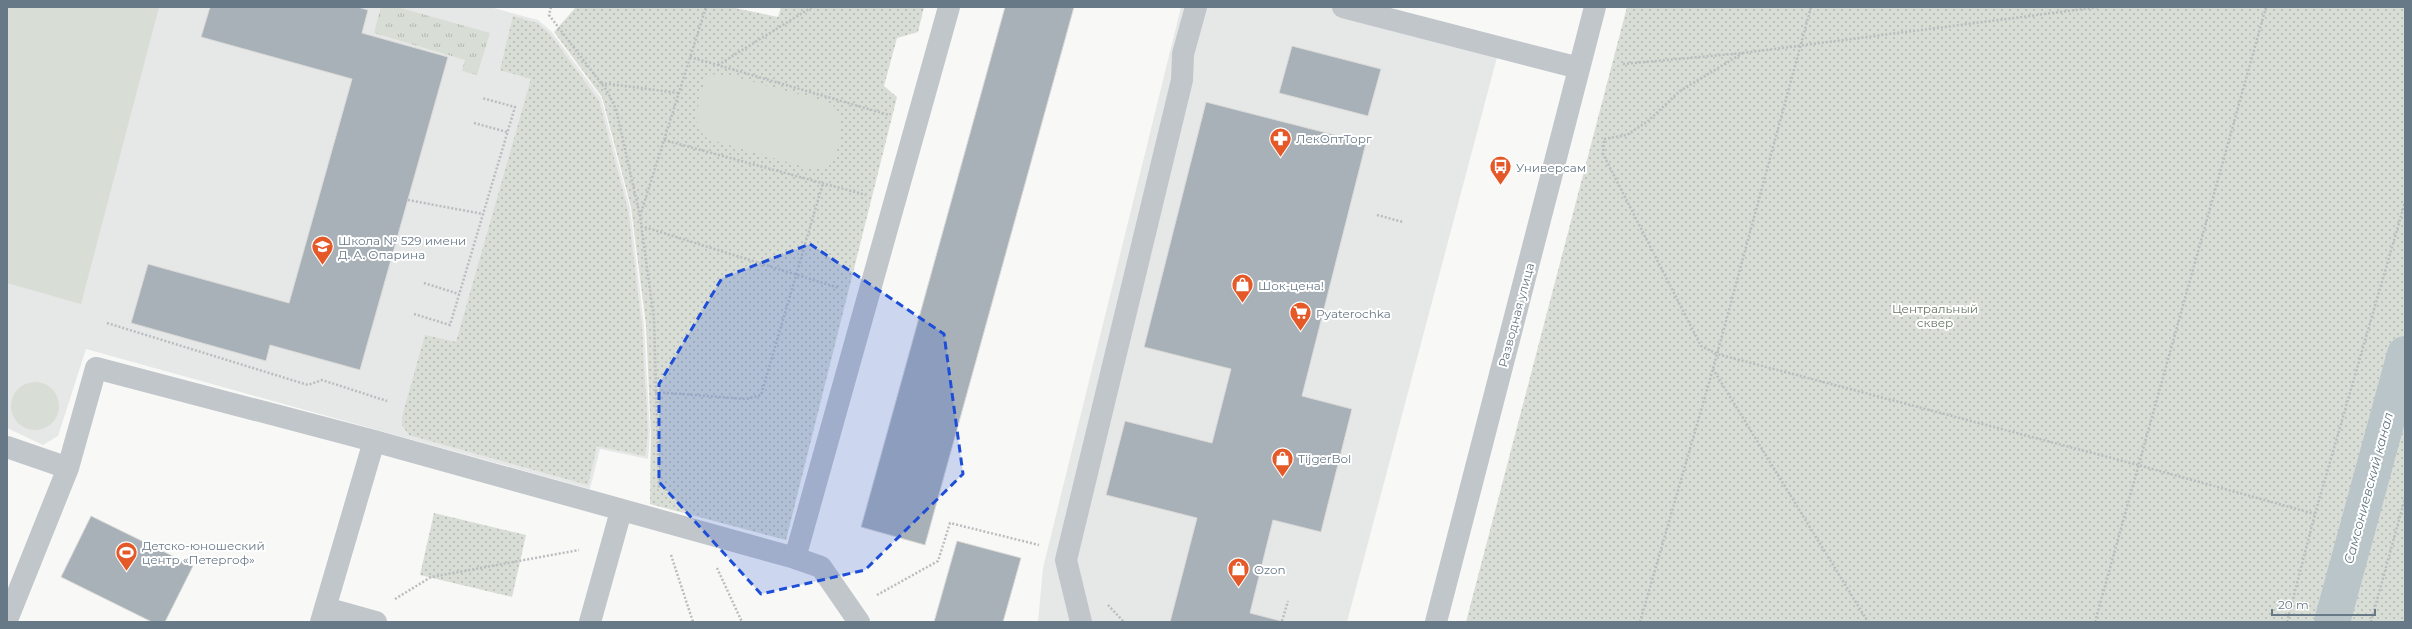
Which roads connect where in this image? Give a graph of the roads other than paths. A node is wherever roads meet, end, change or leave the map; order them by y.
1 (949, 7) edge
2 (1196, 7) edge
3 (1343, 7) edge
4 (1595, 7) edge
5 (1579, 68) junction
6 (374, 441) junction
7 (7, 447) edge
8 (68, 468) junction
9 (621, 511) junction
10 (795, 558) junction
11 (323, 615) edge
12 (856, 615) edge
13 (7, 620) edge
14 (369, 620) edge
15 (590, 622) edge
16 (1081, 622) edge
17 (1436, 622) edge

1 - 10 street
2 - 16 street
3 - 5 street
4 - 5 street, Разводная улица
5 - 17 street, Разводная улица
6 - 8 street
6 - 9 street
6 - 11 street
7 - 8 street
8 - 13 street
9 - 10 street
9 - 15 street
10 - 12 street
11 - 14 street

